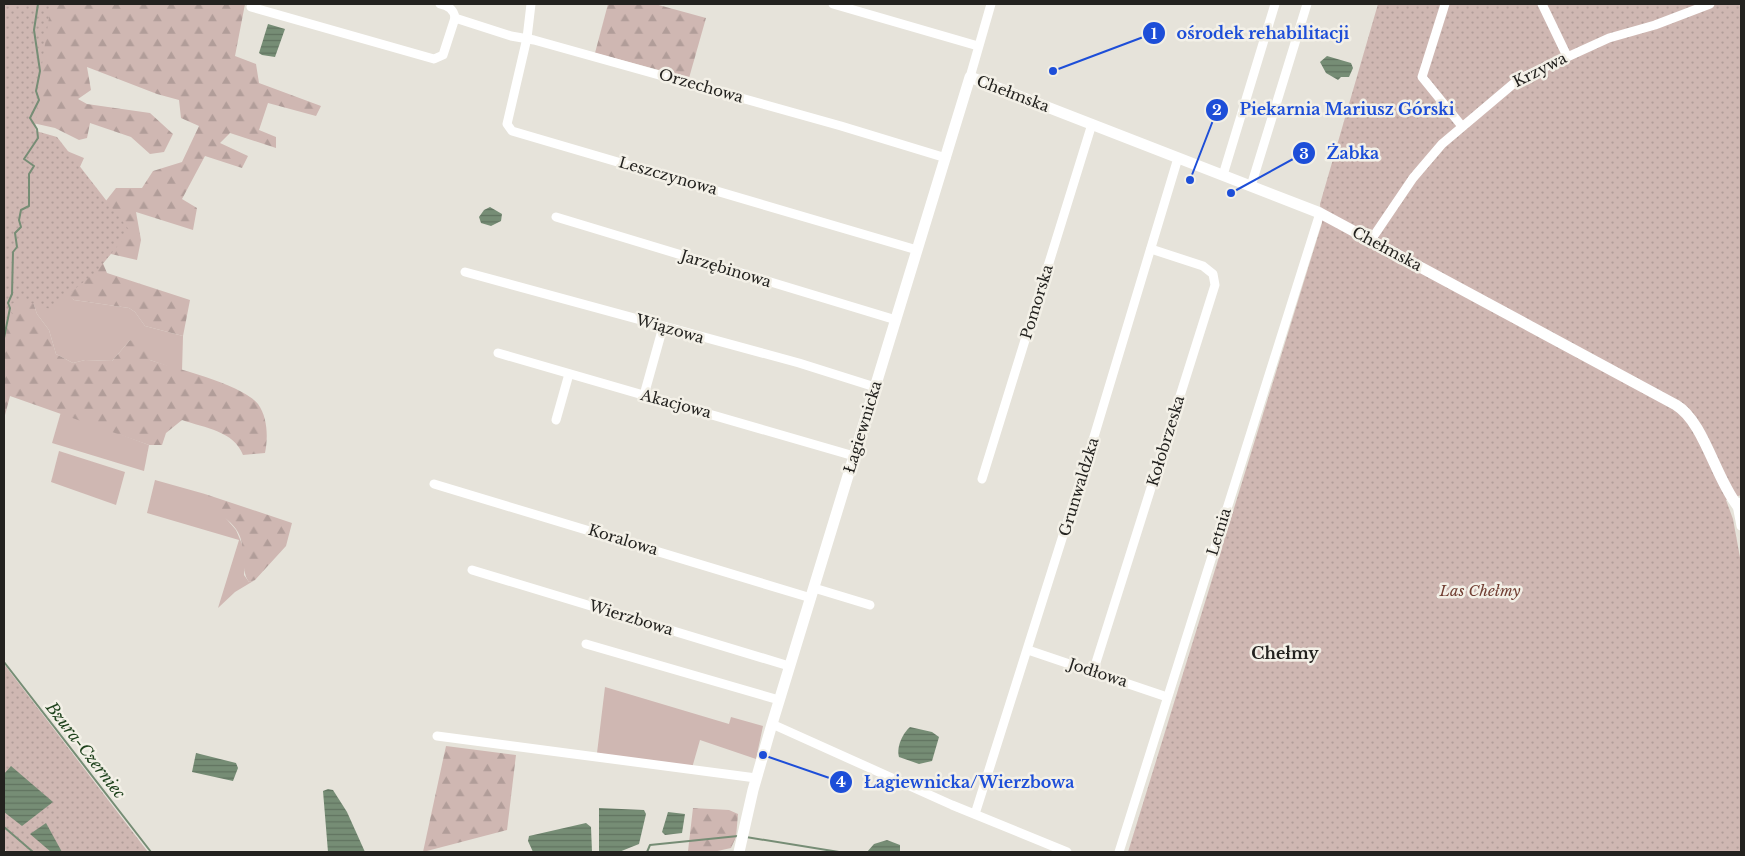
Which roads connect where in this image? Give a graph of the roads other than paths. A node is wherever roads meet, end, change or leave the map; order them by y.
1 (440, 4) edge
2 (531, 4) edge
3 (834, 4) edge
4 (991, 4) edge
5 (1275, 4) edge
6 (1307, 4) edge
7 (1445, 4) edge
8 (1542, 4) edge
9 (1710, 4) edge
10 (251, 7) dead end
11 (455, 18) junction
12 (526, 38) junction
13 (978, 46) junction
14 (1567, 56) junction
15 (970, 77) junction
16 (1092, 124) junction
17 (1461, 126) junction
18 (946, 158) junction
19 (1178, 158) junction
20 (1223, 175) junction
21 (1251, 186) junction
22 (1320, 213) junction
23 (556, 217) dead end
24 (1371, 240) junction
25 (1151, 249) junction
26 (918, 250) junction
27 (465, 272) dead end
28 (896, 320) junction
29 (663, 327) junction
30 (498, 353) dead end
31 (569, 374) junction
32 (875, 387) junction
33 (644, 395) junction
34 (556, 420) dead end
35 (854, 456) junction
36 (982, 479) dead end
37 (434, 484) dead end
38 (1739, 504) edge
39 (1741, 526) edge
40 (472, 570) dead end
41 (812, 593) junction
42 (870, 605) dead end
43 (586, 644) dead end
44 (1028, 650) junction
45 (789, 666) junction
46 (1093, 672) junction
47 (1167, 697) junction
48 (779, 700) junction
49 (772, 724) junction
50 (437, 736) dead end
51 (756, 778) junction
52 (975, 814) junction
53 (739, 852) edge
54 (1067, 852) edge
55 (1119, 852) edge

1 - 11 street, Orzechowa
2 - 12 street, Leszczynowa
3 - 13 street
4 - 13 street, Łagiewnicka
5 - 20 street
6 - 21 street
7 - 17 street
8 - 14 street
9 - 14 street, Krzywa
10 - 11 street
11 - 12 street, Orzechowa
12 - 18 street, Orzechowa
12 - 26 street, Leszczynowa
13 - 15 street, Łagiewnicka
14 - 17 street, Krzywa
15 - 16 street, Chełmska
15 - 18 street, Łagiewnicka
16 - 19 street, Chełmska
16 - 36 street, Pomorska
17 - 24 street, Krzywa
18 - 26 street, Łagiewnicka
19 - 20 street, Chełmska
19 - 25 street, Grunwaldzka
20 - 21 street, Chełmska
21 - 22 street, Chełmska
22 - 24 street, Chełmska
22 - 47 street, Letnia
23 - 28 street, Jarzębinowa
24 - 38 street, Chełmska
25 - 44 street, Grunwaldzka
25 - 46 street, Kołobrzeska
26 - 28 street, Łagiewnicka
27 - 29 street, Wiązowa
28 - 32 street, Łagiewnicka
29 - 32 street, Wiązowa
29 - 33 street
30 - 31 street, Akacjowa
31 - 33 street, Akacjowa
31 - 34 street
32 - 35 street, Łagiewnicka
33 - 35 street, Akacjowa
35 - 41 street, Łagiewnicka
37 - 41 street, Koralowa
38 - 39 street
40 - 45 street, Wierzbowa
41 - 42 street
41 - 45 street, Łagiewnicka
43 - 48 street
44 - 46 street, Jodłowa
44 - 52 street, Grunwaldzka
45 - 48 street, Łagiewnicka
46 - 47 street, Jodłowa
47 - 55 street, Letnia
48 - 49 street, Łagiewnicka
49 - 51 street, Łagiewnicka
49 - 52 street
50 - 51 street
51 - 53 street, Łagiewnicka
52 - 54 street

